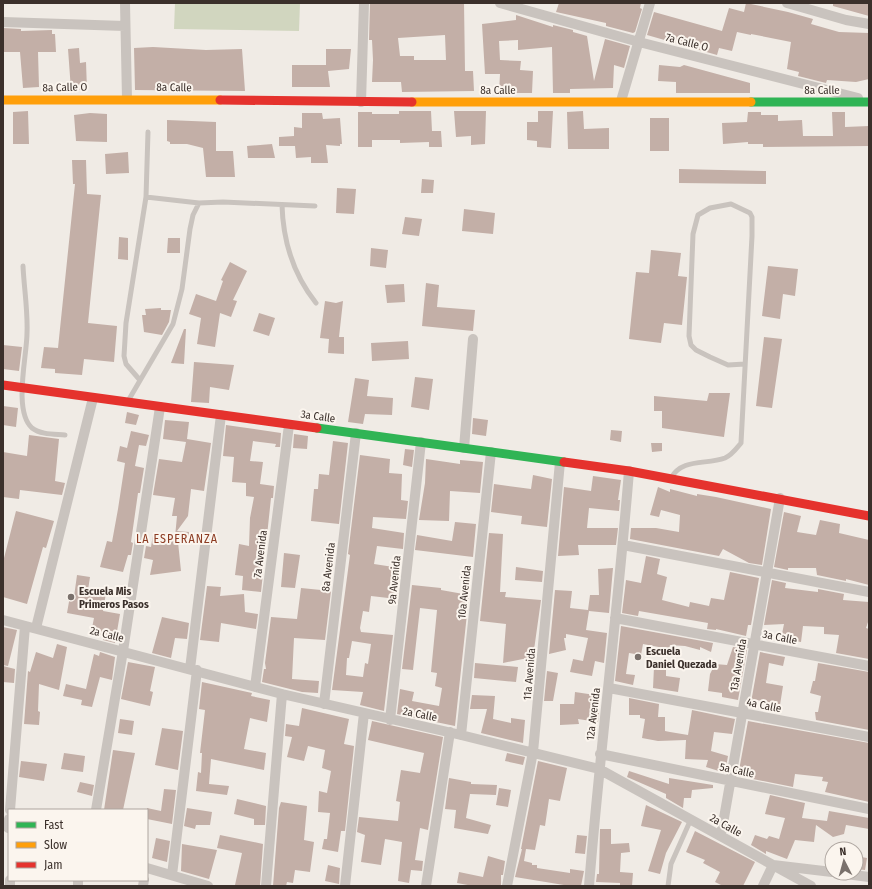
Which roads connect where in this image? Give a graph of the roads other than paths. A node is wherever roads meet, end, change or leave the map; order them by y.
1 (125, 3) edge
2 (364, 3) edge
3 (500, 3) edge
4 (650, 3) edge
5 (787, 3) edge
6 (3, 22) edge
7 (869, 24) edge
8 (125, 26) junction
9 (639, 42) junction
10 (127, 98) junction
11 (3, 100) edge
12 (621, 101) junction
13 (361, 102) junction
14 (869, 102) edge
15 (148, 132) dead end
16 (146, 197) junction
17 (199, 203) junction
18 (282, 205) junction
19 (315, 206) dead end
20 (23, 266) dead end
21 (316, 303) dead end
22 (473, 339) dead end
23 (745, 364) junction
24 (139, 379) junction
25 (3, 385) edge
26 (22, 388) junction
27 (93, 398) junction
28 (127, 403) junction
29 (160, 407) junction
30 (221, 415) junction
31 (289, 424) junction
32 (356, 433) junction
33 (65, 435) dead end
34 (421, 442) junction
35 (464, 448) junction
36 (490, 452) junction
37 (560, 462) junction
38 (629, 471) junction
39 (670, 479) junction
40 (780, 498) junction
41 (869, 516) edge
42 (623, 545) junction
43 (767, 573) junction
44 (869, 592) edge
45 (615, 618) junction
46 (3, 620) edge
47 (25, 626) junction
48 (36, 628) junction
49 (754, 644) junction
50 (123, 651) junction
51 (869, 666) edge
52 (194, 669) junction
53 (255, 687) junction
54 (609, 688) junction
55 (282, 694) junction
56 (324, 704) junction
57 (364, 714) junction
58 (742, 714) junction
59 (390, 720) junction
60 (450, 732) junction
61 (461, 735) junction
62 (869, 737) edge
63 (533, 752) junction
64 (600, 754) junction
65 (599, 769) junction
66 (730, 781) junction
67 (10, 809) edge
68 (96, 809) edge
69 (869, 809) edge
70 (691, 819) junction
71 (721, 835) junction
72 (773, 865) junction
73 (148, 868) edge
74 (824, 871) edge
75 (172, 874) junction
76 (206, 886) edge
77 (266, 886) edge
78 (345, 886) edge
79 (426, 886) edge
80 (507, 886) edge
81 (589, 886) edge
82 (668, 886) edge
83 (763, 886) edge
84 (811, 886) edge

1 - 8 street
2 - 13 street
3 - 9 street, 7a Calle O
4 - 9 street
5 - 7 street
6 - 8 street
8 - 10 street
9 - 12 street
9 - 14 street, 7a Calle O
10 - 11 street, 8a Calle O
10 - 13 street, 8a Calle
12 - 13 street, 8a Calle
12 - 14 street, 8a Calle
15 - 16 lane
16 - 17 lane
16 - 24 lane
17 - 18 lane
17 - 24 lane
18 - 19 lane
18 - 21 lane
20 - 26 lane
22 - 35 street
23 - 23 lane
23 - 39 lane
24 - 28 lane
25 - 26 street, 3a Calle
26 - 27 street, 3a Calle
26 - 33 lane
27 - 28 street, 3a Calle
27 - 48 street
28 - 29 street, 3a Calle
29 - 30 street, 3a Calle
29 - 50 street
30 - 31 street, 3a Calle
30 - 52 street
31 - 32 street, 3a Calle
31 - 53 street, 7a Avenida
32 - 34 street, 3a Calle
32 - 56 street, 8a Avenida
34 - 35 street, 3a Calle
34 - 59 street, 9a Avenida
35 - 36 street, 3a Calle
36 - 37 street, 3a Calle
36 - 61 street, 10a Avenida
37 - 38 street, 3a Calle
37 - 63 street, 11a Avenida
38 - 39 street, 3a Calle
38 - 42 street, 12a Avenida
39 - 40 street, 3a Calle
40 - 41 street, 3a Calle
40 - 43 street, 13a Avenida
42 - 43 street
42 - 45 street, 12a Avenida
43 - 44 street
43 - 49 street, 13a Avenida
45 - 49 street, 3a Calle
45 - 54 street, 12a Avenida
46 - 47 street, 2a Calle
47 - 48 street, 2a Calle
47 - 67 street
48 - 50 street, 2a Calle
49 - 51 street, 3a Calle
49 - 58 street, 13a Avenida
50 - 52 street, 2a Calle
50 - 68 street
52 - 53 street, 2a Calle
52 - 75 street
53 - 55 street, 2a Calle
54 - 58 street, 4a Calle
54 - 64 street, 12a Avenida
55 - 56 street, 2a Calle
55 - 77 street
56 - 57 street, 2a Calle
57 - 59 street, 2a Calle
57 - 78 street
58 - 62 street, 4a Calle
58 - 66 street, 13a Avenida
59 - 60 street, 2a Calle
60 - 61 street, 2a Calle
60 - 79 street
61 - 63 street, 2a Calle
63 - 65 street, 2a Calle
63 - 80 street, 11a Avenida
64 - 65 street, 12a Avenida
64 - 66 street, 5a Calle
65 - 70 street, 2a Calle
65 - 81 street, 12a Avenida
66 - 69 street, 5a Calle
66 - 71 street, 13a Avenida
70 - 71 street, 2a Calle
70 - 82 lane
71 - 72 street, 2a Calle
72 - 74 street
72 - 83 street
72 - 84 street, 2a Calle
73 - 75 street
75 - 76 street

